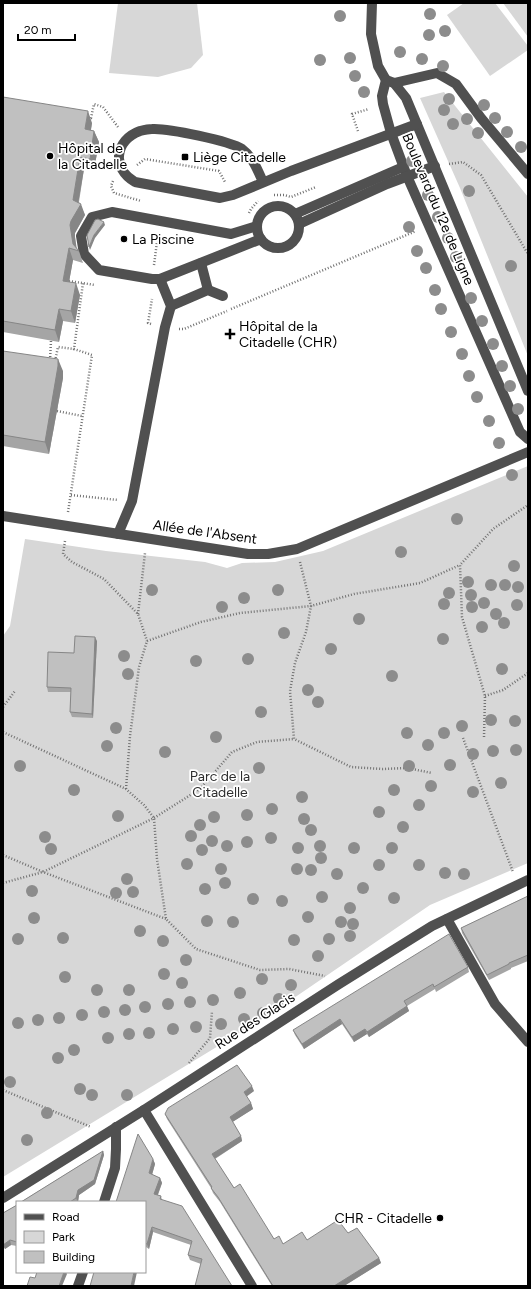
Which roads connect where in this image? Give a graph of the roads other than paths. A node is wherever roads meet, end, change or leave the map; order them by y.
1 (372, 3) edge
2 (390, 81) junction
3 (417, 124) junction
4 (391, 133) junction
5 (434, 166) junction
6 (405, 172) junction
7 (528, 174) edge
8 (263, 182) junction
9 (295, 214) junction
10 (299, 224) junction
11 (257, 226) junction
12 (260, 239) junction
13 (202, 263) junction
14 (156, 279) junction
15 (208, 290) junction
16 (223, 296) dead end
17 (171, 306) junction
18 (528, 391) edge
19 (528, 439) edge
20 (528, 452) edge
21 (3, 516) edge
22 (118, 534) junction
23 (528, 880) edge
24 (447, 919) junction
25 (528, 1042) edge
26 (144, 1110) junction
27 (116, 1127) junction
28 (3, 1198) edge
29 (104, 1201) edge
30 (83, 1273) edge
31 (78, 1286) edge
32 (252, 1286) edge

1 - 2 street
2 - 3 street, Boulevard du 12e de Ligne
2 - 4 street, Boulevard du 12e de Ligne
2 - 7 street
3 - 4 street
3 - 5 street, Boulevard du 12e de Ligne
4 - 6 street, Boulevard du 12e de Ligne
4 - 8 street
5 - 6 street
5 - 18 street, Boulevard du 12e de Ligne
6 - 9 street
6 - 10 street
6 - 19 street, Boulevard du 12e de Ligne
8 - 8 street
9 - 10 street
9 - 11 street
10 - 12 street
11 - 12 street
11 - 14 street
12 - 13 street
13 - 14 street
13 - 15 street
14 - 17 street
15 - 16 street
15 - 17 street
17 - 22 street
20 - 22 street, Allée de l'Absent
21 - 22 street, Allée de l'Absent
23 - 24 street, Rue des Glacis
24 - 25 street
24 - 26 street, Rue des Glacis
26 - 27 street, Rue des Glacis
26 - 32 street
27 - 28 street, Rue des Glacis
27 - 29 street
30 - 31 street

